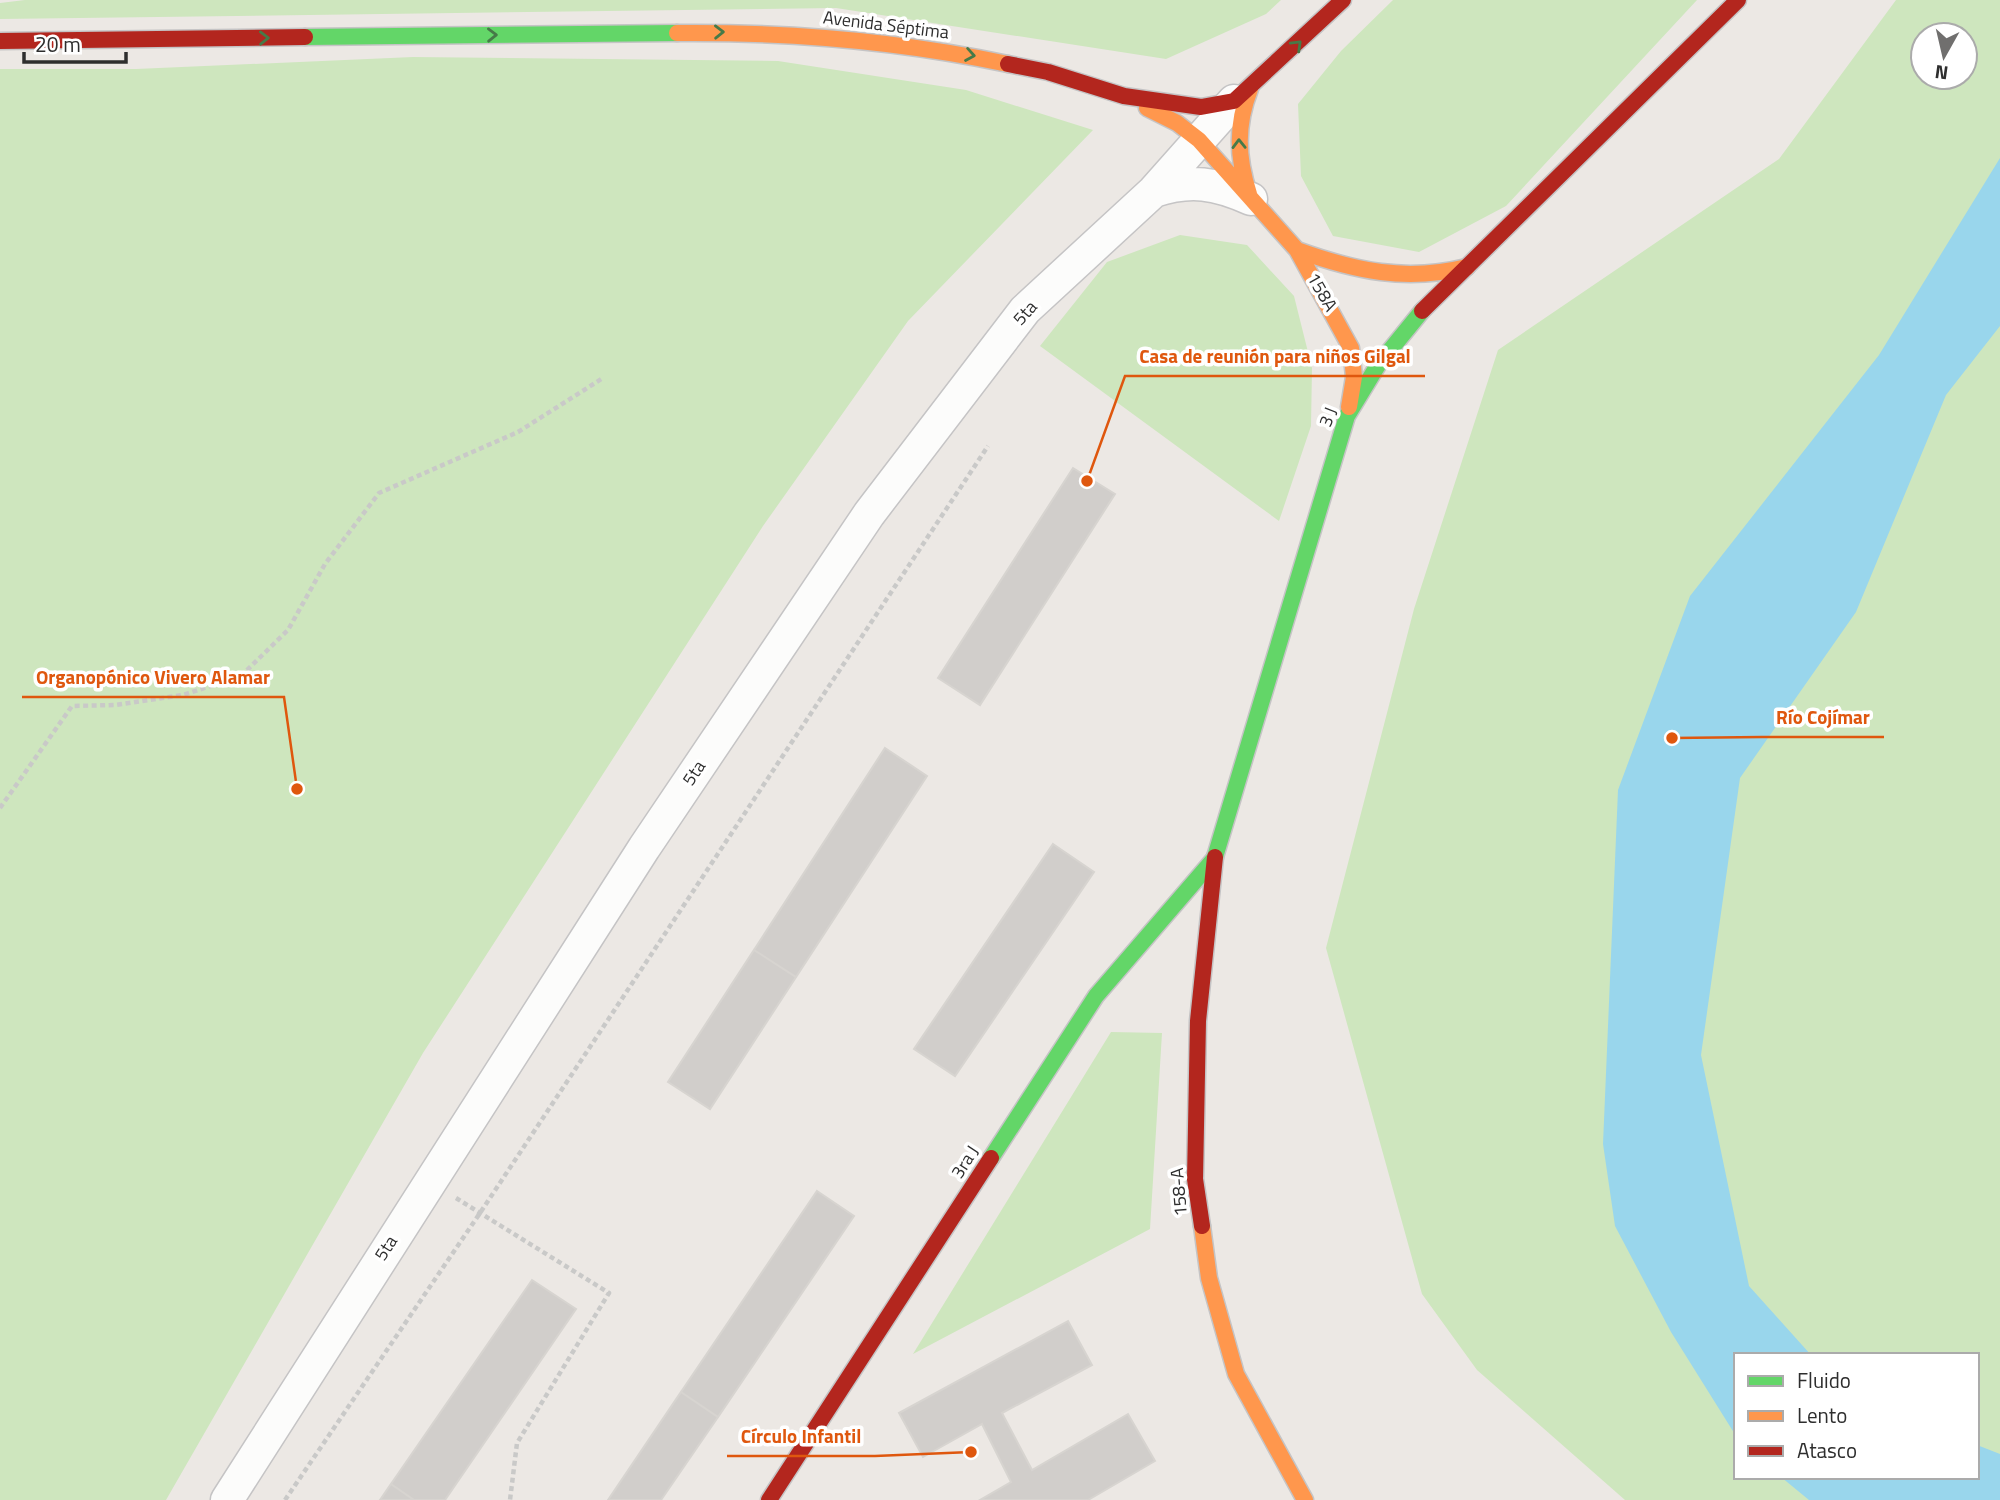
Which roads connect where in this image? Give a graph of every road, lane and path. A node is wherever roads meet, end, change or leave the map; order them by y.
1 (1343, 0) edge
2 (1738, 0) edge
3 (0, 41) edge
4 (1242, 95) junction
5 (1124, 96) junction
6 (1199, 140) junction
7 (1154, 191) junction
8 (1251, 199) junction
9 (1297, 250) junction
10 (1469, 267) junction
11 (603, 378) dead end
12 (1347, 416) junction
13 (988, 446) dead end
14 (0, 808) edge
15 (1214, 859) junction
16 (429, 1181) junction
17 (480, 1213) junction
18 (227, 1500) edge
19 (285, 1500) edge
20 (510, 1500) edge
21 (769, 1500) edge
22 (1306, 1500) edge

4 -> 1 street
2 - 10 street, 3 J
3 -> 5 street, Avenida Séptima
4 - 5 street, Avenida Séptima
4 - 6 street, 5ta
8 -> 4 street, 158A
5 - 6 street
6 - 7 street, 5ta
6 - 8 street
7 - 8 street, 158A
7 - 16 street, 5ta
8 - 9 street, 158A
9 - 10 street, 158A
9 - 12 street, 158A
10 - 12 street, 3 J
11 - 14 path
12 - 15 street, 3 J
13 - 17 path
15 - 21 street, 3ra J
15 - 22 street, 158-A
16 - 17 path
16 - 18 street, 5ta
17 - 19 path
17 - 20 path

